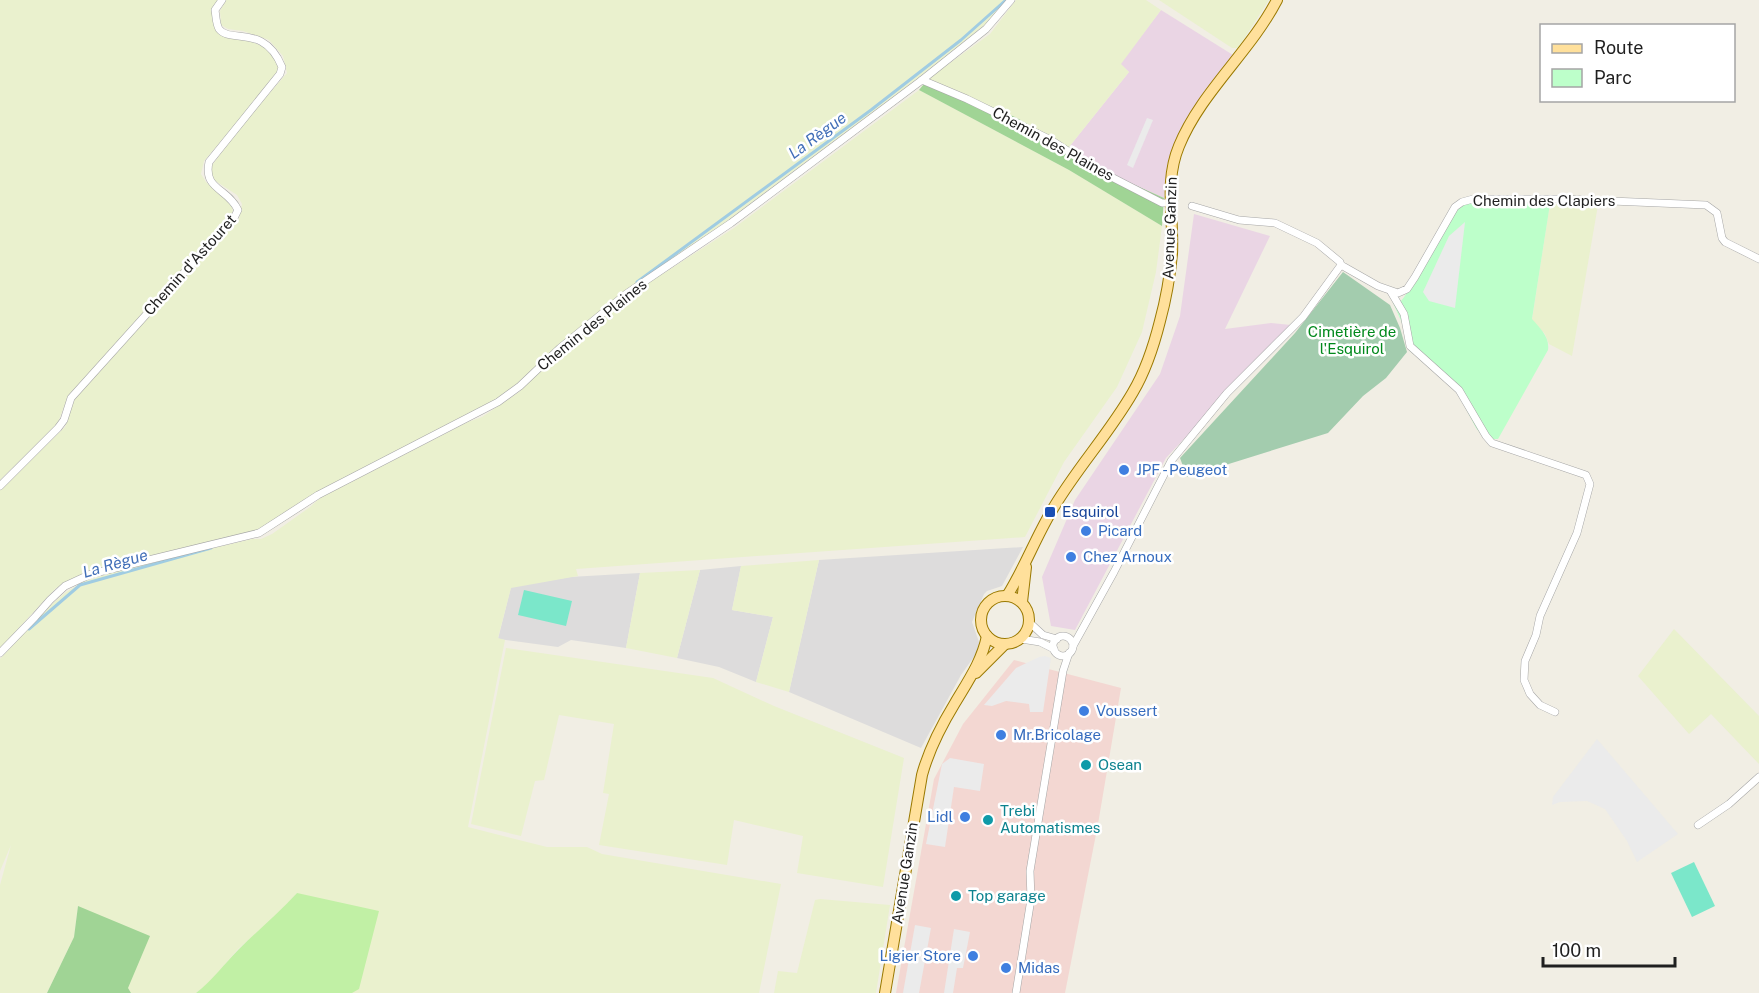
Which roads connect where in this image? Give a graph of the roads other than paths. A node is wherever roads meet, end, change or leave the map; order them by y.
1 (222, 0) edge
2 (1011, 0) edge
3 (1277, 0) edge
4 (921, 80) junction
5 (1169, 203) junction
6 (1192, 206) dead end
7 (1759, 259) edge
8 (1341, 265) junction
9 (1391, 292) junction
10 (0, 486) edge
11 (1028, 558) junction
12 (1007, 596) junction
13 (1022, 602) junction
14 (1030, 623) junction
15 (1084, 629) junction
16 (987, 636) junction
17 (1068, 638) junction
18 (1021, 639) junction
19 (1057, 639) junction
20 (1005, 644) junction
21 (1054, 649) junction
22 (1071, 650) junction
23 (0, 652) edge
24 (1060, 655) junction
25 (1063, 671) junction
26 (972, 677) junction
27 (1555, 712) dead end
28 (1759, 777) edge
29 (1698, 825) dead end
30 (886, 993) edge
31 (1016, 993) edge

1 - 10 street, Chemin d'Astouret
2 - 4 street
3 - 5 main road, Avenue Ganzin
4 - 5 street, Chemin des Plaines
4 - 23 street, Chemin des Plaines
5 - 11 main road, Avenue Ganzin
6 - 8 street
7 - 9 street, Chemin des Clapiers
8 - 9 street
8 - 15 street
9 - 27 street
11 - 12 main road, Avenue Ganzin
11 - 13 main road, Avenue Ganzin
12 - 13 main road
12 - 16 main road
13 - 14 main road
14 - 18 main road
14 - 19 street
15 - 17 street
15 - 22 street
16 - 20 main road
16 - 26 main road, Avenue Ganzin
17 - 19 street
17 - 22 street
18 - 20 main road
18 - 21 street
19 - 21 street
20 - 26 main road, Avenue Ganzin
21 - 24 street
22 - 24 street
22 - 25 street
24 - 25 street
25 - 31 street
26 - 30 main road, Avenue Ganzin
28 - 29 street

